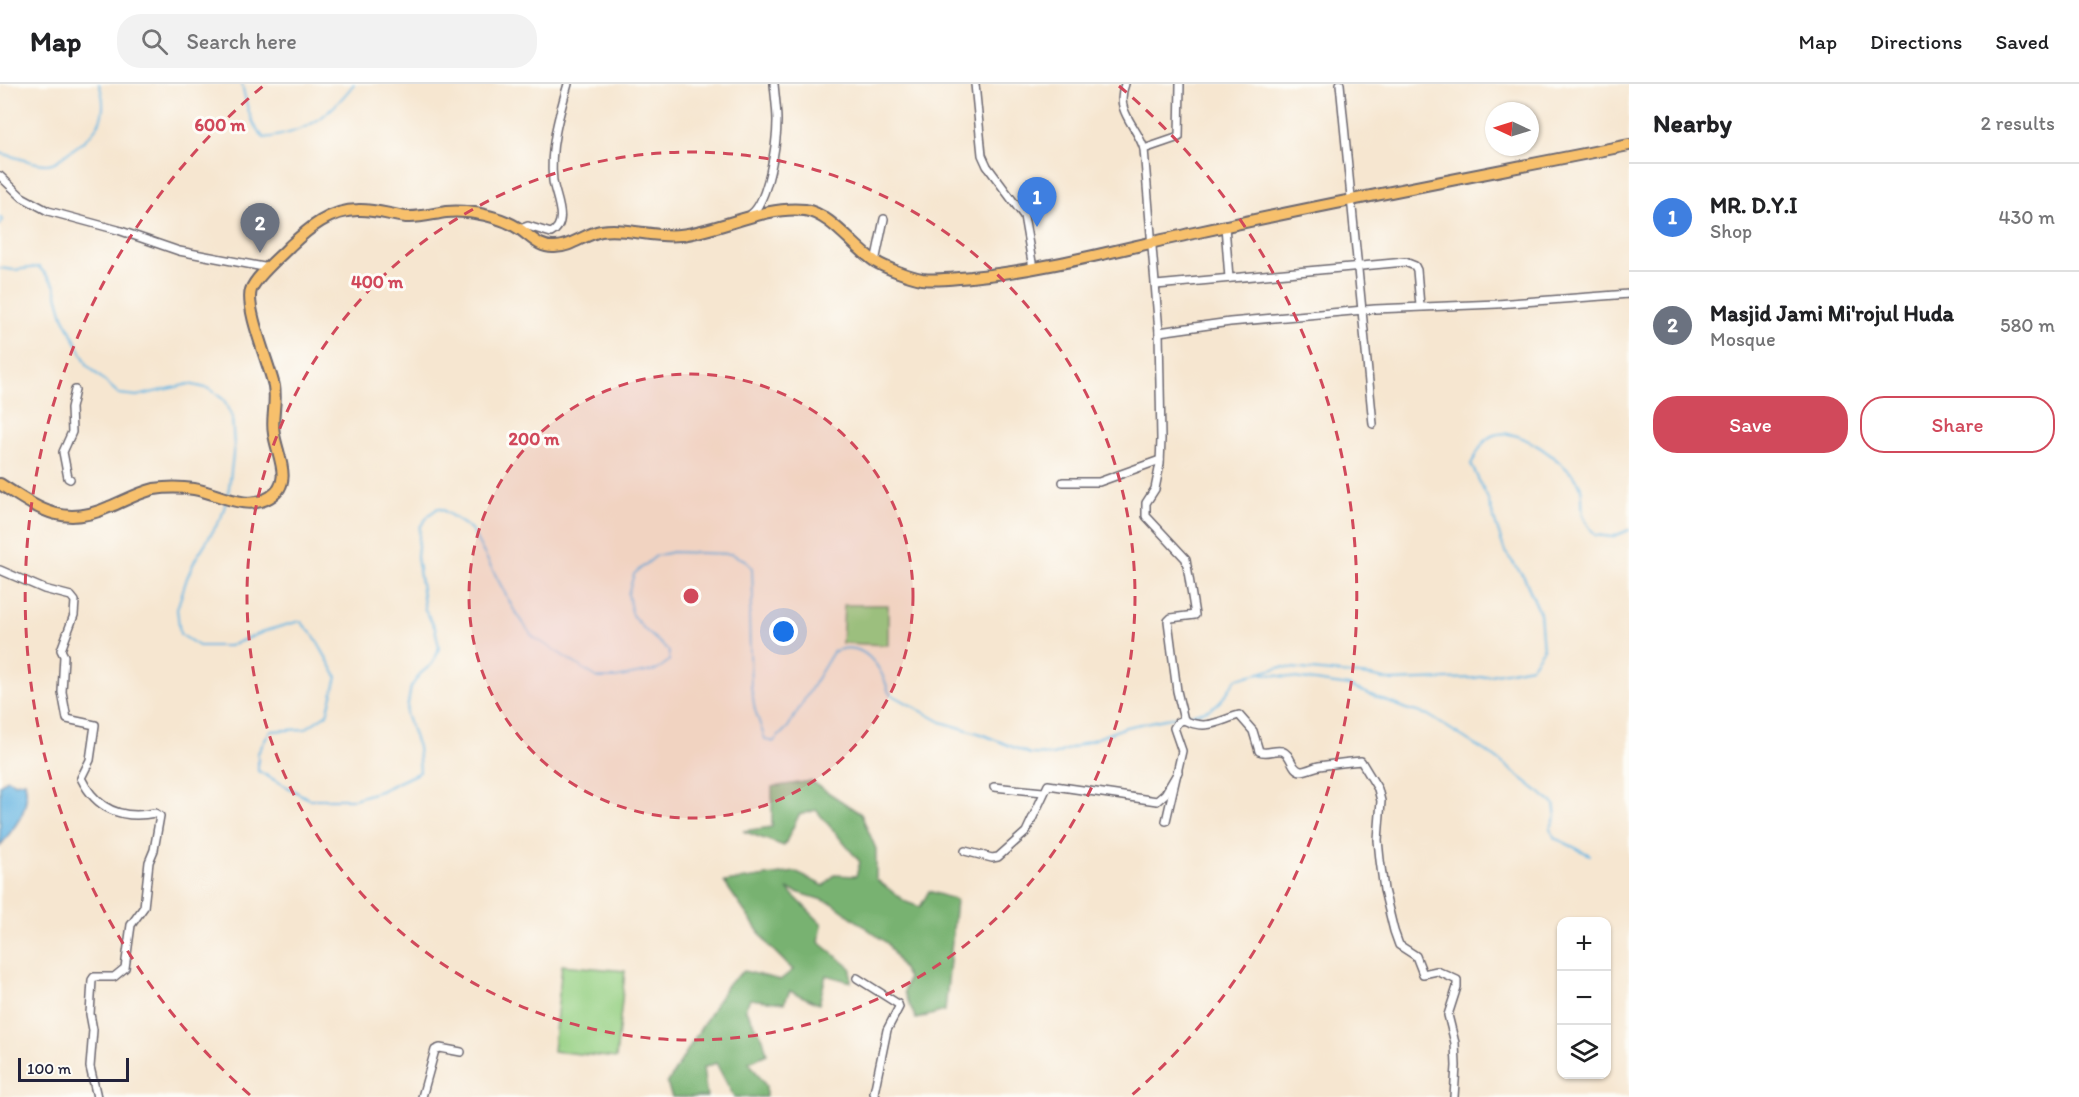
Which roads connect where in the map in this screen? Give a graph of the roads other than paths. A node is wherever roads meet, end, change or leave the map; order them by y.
1 (568, 84) edge
2 (774, 84) edge
3 (975, 84) edge
4 (1125, 84) edge
5 (1180, 84) edge
6 (1340, 84) edge
7 (1629, 145) edge
8 (1144, 149) junction
9 (0, 176) edge
10 (1352, 201) junction
11 (744, 219) junction
12 (884, 219) dead end
13 (1225, 226) junction
14 (520, 229) junction
15 (1151, 243) junction
16 (875, 262) junction
17 (269, 268) junction
18 (1033, 268) junction
19 (1358, 268) junction
20 (1229, 278) junction
21 (1156, 285) junction
22 (1629, 294) edge
23 (1420, 306) junction
24 (1363, 310) junction
25 (1159, 332) junction
26 (75, 390) dead end
27 (1373, 424) dead end
28 (1160, 460) junction
29 (70, 479) dead end
30 (1063, 482) dead end
31 (0, 484) edge
32 (0, 570) edge
33 (1183, 718) junction
34 (1178, 772) junction
35 (994, 788) dead end
36 (1043, 792) junction
37 (1166, 821) dead end
38 (965, 851) dead end
39 (857, 978) dead end
40 (461, 1052) dead end
41 (97, 1097) edge
42 (422, 1097) edge
43 (876, 1097) edge
44 (1454, 1097) edge

1 - 14 street
2 - 11 street
3 - 18 street
4 - 8 street
5 - 8 street
6 - 10 street
7 - 10 main road
8 - 15 street
9 - 17 street
10 - 13 main road
10 - 19 street
11 - 14 main road
11 - 16 main road
12 - 16 street
13 - 15 main road
13 - 20 street
14 - 17 main road
15 - 18 main road
15 - 21 street
16 - 18 main road
17 - 31 main road
19 - 20 street
19 - 23 street
19 - 24 street
20 - 21 street
21 - 25 street
22 - 23 street
23 - 24 street
24 - 25 street
24 - 27 street
25 - 28 street
26 - 29 street
28 - 30 street
28 - 33 street
32 - 41 street
33 - 34 street
33 - 44 street
34 - 36 street
34 - 37 street
35 - 36 street
36 - 38 street
39 - 43 street
40 - 42 street

